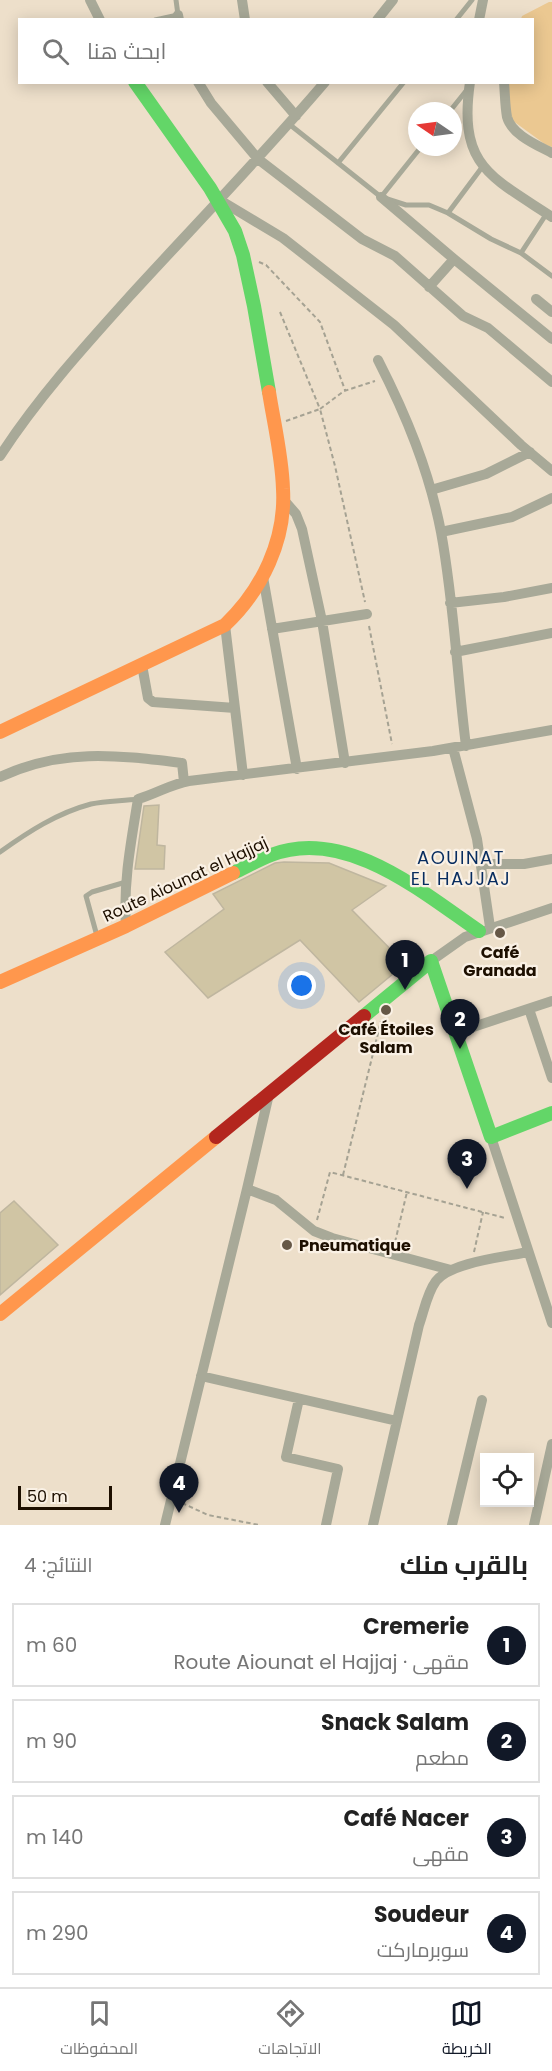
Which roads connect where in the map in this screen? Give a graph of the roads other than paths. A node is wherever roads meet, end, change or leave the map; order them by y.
1 (90, 0) edge
2 (176, 0) edge
3 (242, 0) edge
4 (393, 0) edge
5 (472, 0) edge
6 (483, 0) edge
7 (179, 17) edge
8 (99, 18) edge
9 (245, 18) edge
10 (379, 18) edge
11 (458, 18) edge
12 (479, 18) edge
13 (136, 84) edge
14 (199, 84) edge
15 (268, 84) edge
16 (323, 84) edge
17 (402, 84) edge
18 (504, 84) edge
19 (469, 85) edge
20 (457, 102) edge
21 (292, 120) junction
22 (552, 153) edge
23 (414, 156) edge
24 (258, 159) junction
25 (338, 163) junction
26 (483, 166) junction
27 (381, 197) junction
28 (218, 199) junction
29 (448, 213) junction
30 (549, 215) edge
31 (521, 253) junction
32 (454, 259) junction
33 (552, 276) edge
34 (429, 287) junction
35 (536, 299) dead end
36 (552, 312) edge
37 (552, 339) edge
38 (378, 360) dead end
39 (552, 382) edge
40 (530, 452) junction
41 (0, 456) edge
42 (552, 471) edge
43 (431, 489) junction
44 (552, 498) edge
45 (284, 500) junction
46 (441, 532) junction
47 (262, 577) junction
48 (552, 588) edge
49 (450, 603) junction
50 (367, 614) road end
51 (322, 621) junction
52 (225, 625) junction
53 (272, 629) junction
54 (552, 633) edge
55 (455, 652) junction
56 (142, 666) junction
57 (235, 708) junction
58 (552, 730) edge
59 (0, 732) edge
60 (466, 746) junction
61 (453, 748) junction
62 (345, 763) junction
63 (297, 769) junction
64 (243, 775) junction
65 (0, 777) edge
66 (184, 782) junction
67 (138, 800) junction
68 (0, 852) edge
69 (552, 859) edge
70 (481, 864) junction
71 (126, 882) junction
72 (552, 908) edge
73 (126, 926) junction
74 (485, 929) junction
75 (97, 938) junction
76 (431, 961) junction
77 (0, 982) edge
78 (552, 1001) edge
79 (529, 1009) junction
80 (455, 1033) junction
81 (552, 1078) edge
82 (269, 1093) junction
83 (552, 1113) edge
84 (491, 1137) junction
85 (247, 1189) junction
86 (528, 1252) junction
87 (451, 1270) junction
88 (0, 1314) edge
89 (552, 1323) edge
90 (201, 1376) junction
91 (299, 1399) junction
92 (482, 1400) dead end
93 (397, 1421) junction
94 (552, 1444) edge
95 (165, 1525) edge
96 (326, 1525) edge
97 (373, 1525) edge
98 (452, 1525) edge
99 (534, 1525) edge

1 - 8 street
2 - 7 lane
3 - 9 street
4 - 10 street
5 - 11 lane
6 - 12 street
13 - 28 street
14 - 24 street
15 - 21 street
16 - 21 street
17 - 25 lane
18 - 22 street
19 - 20 lane
19 - 26 street
21 - 24 street
21 - 25 lane
23 - 27 lane
24 - 28 street
24 - 34 street
25 - 27 lane
26 - 29 lane
26 - 30 street
27 - 29 lane
27 - 32 street
28 - 40 street
28 - 41 street
28 - 45 street
29 - 31 lane
30 - 31 lane
31 - 33 lane
32 - 34 street
32 - 37 street
34 - 39 street
35 - 36 street
38 - 43 street
40 - 42 street
40 - 43 street
43 - 46 street
44 - 46 street
45 - 47 street
45 - 51 street
46 - 49 street
47 - 52 street
47 - 53 street
48 - 49 street
49 - 55 street
50 - 51 street
51 - 53 street
51 - 62 street
52 - 56 street
52 - 57 street
53 - 63 street
54 - 55 street
55 - 60 street
56 - 57 street
56 - 59 street
57 - 64 street
58 - 60 street
60 - 61 street
61 - 62 street
61 - 70 street
62 - 63 street
63 - 64 street
64 - 66 street
65 - 66 street
66 - 67 street
67 - 68 lane
67 - 71 street
69 - 70 street
70 - 74 street
71 - 73 street
71 - 75 lane
72 - 74 street
73 - 74 street, Route Aiounat el Hajjaj
73 - 75 street, Route Aiounat el Hajjaj
74 - 76 street
75 - 77 street, Route Aiounat el Hajjaj
76 - 80 street
76 - 82 street
78 - 79 street
79 - 80 street
79 - 81 street
80 - 84 street
82 - 85 street
82 - 88 street
83 - 84 street
84 - 86 street
85 - 87 street
85 - 90 street
86 - 87 street
86 - 89 street
87 - 93 street
90 - 91 street
90 - 95 street
91 - 93 street
91 - 96 street
92 - 98 street
93 - 97 street
94 - 99 street

